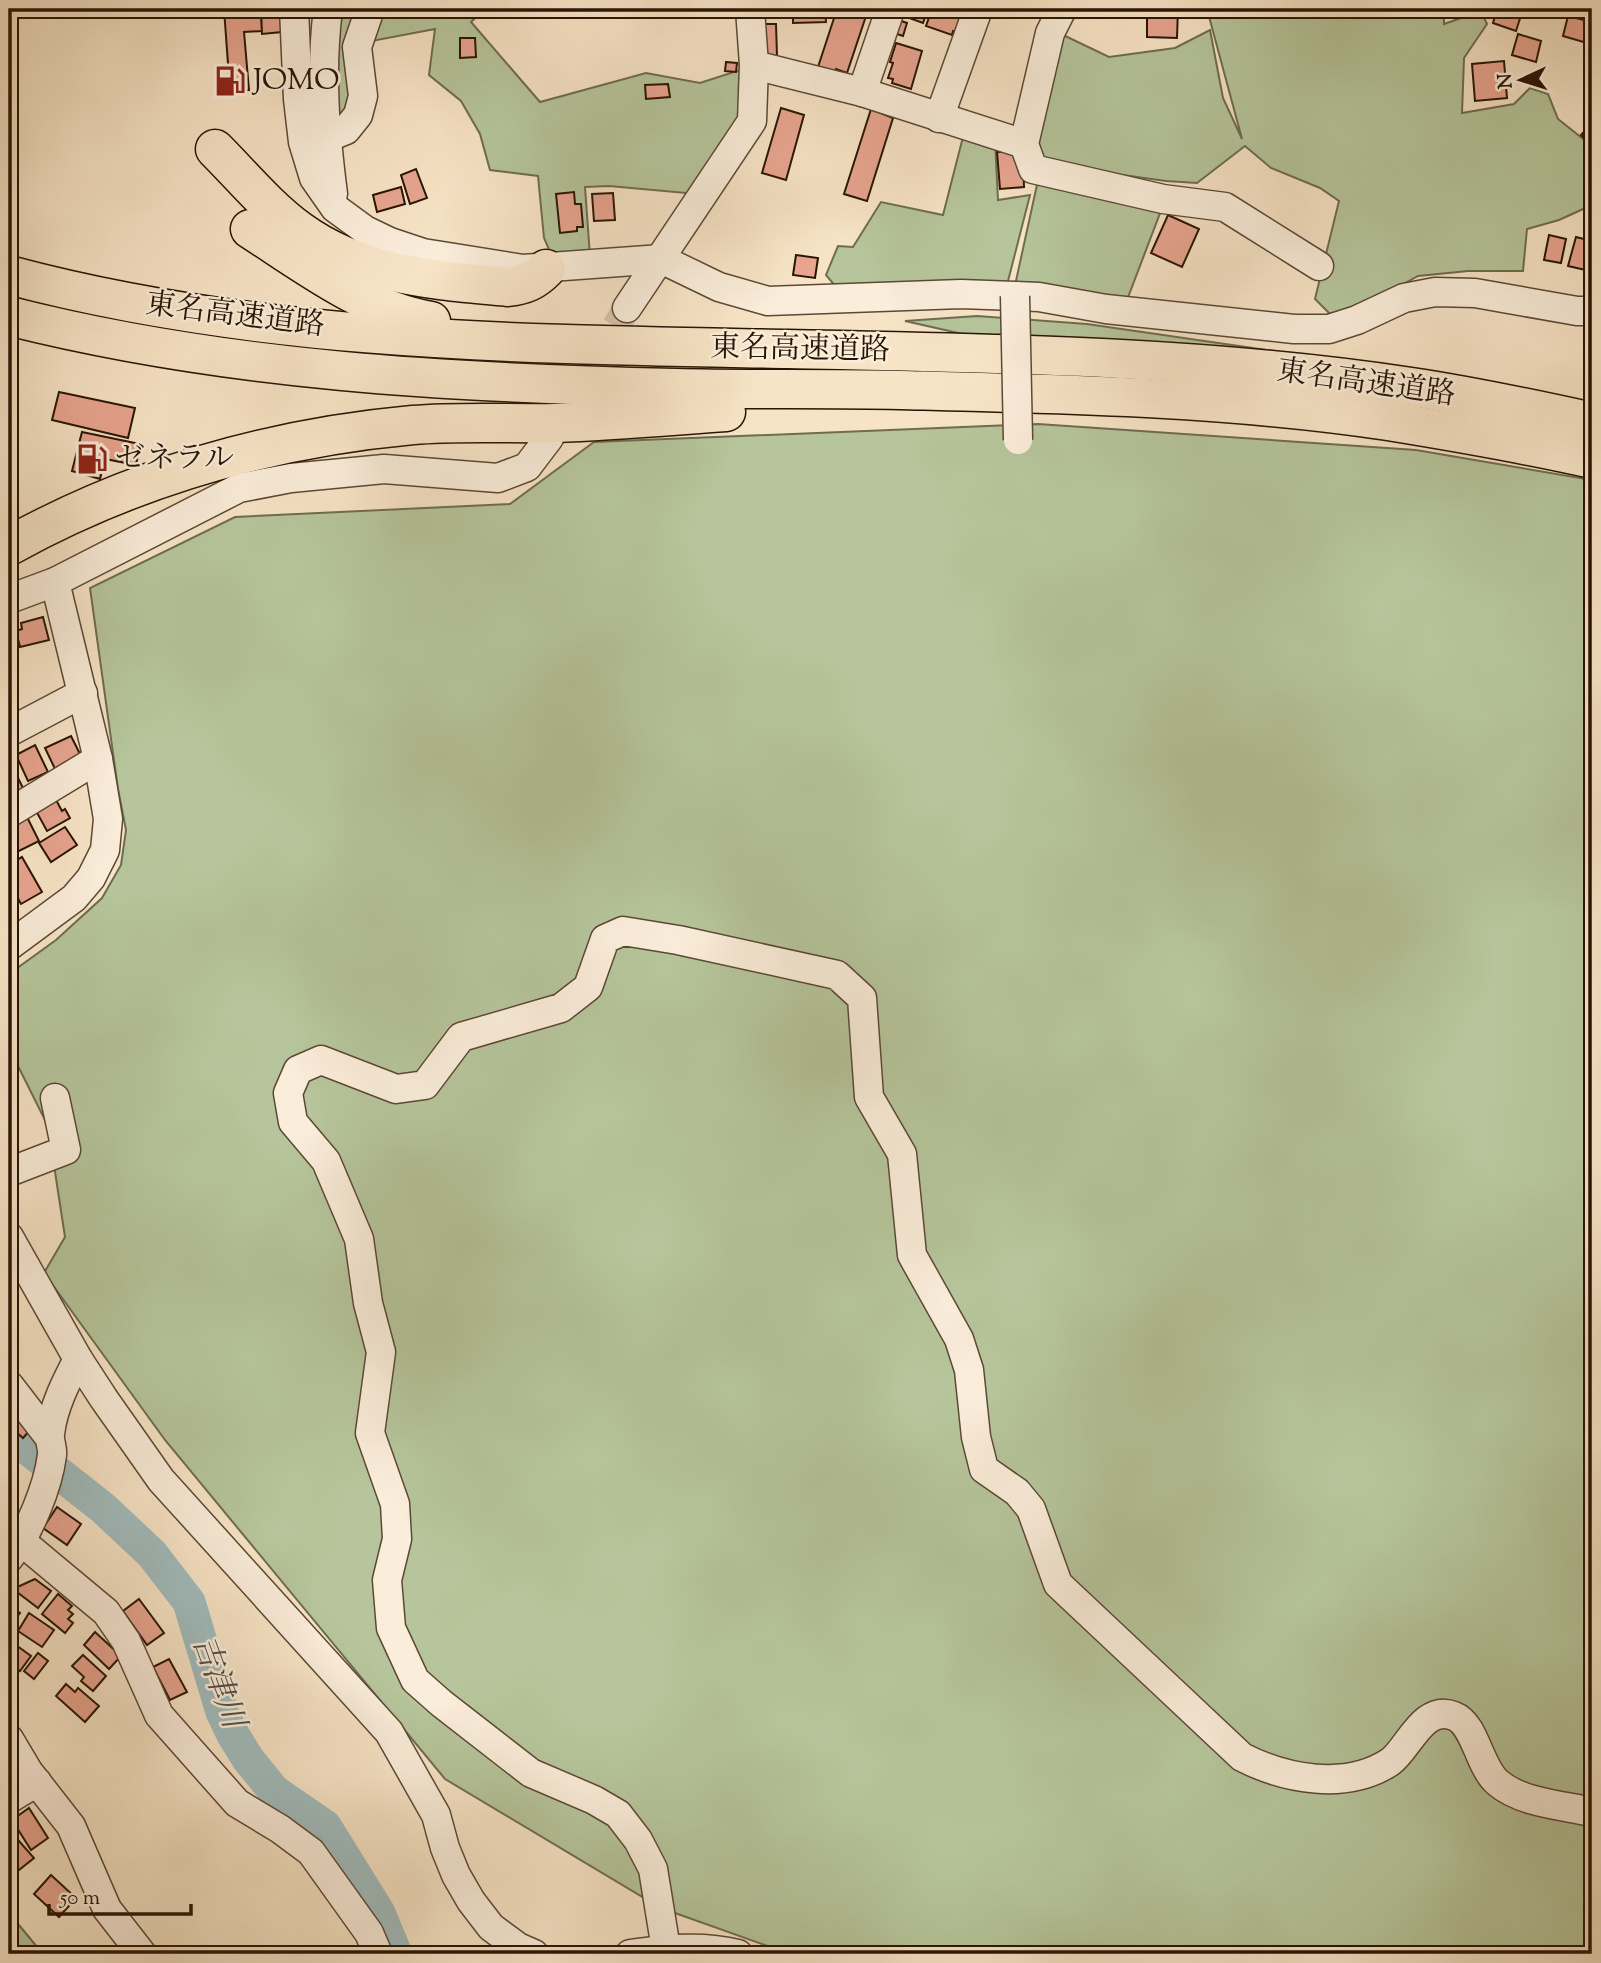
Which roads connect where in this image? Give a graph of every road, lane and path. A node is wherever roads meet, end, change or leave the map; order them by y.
1 (294, 9) edge
2 (328, 9) edge
3 (370, 9) edge
4 (750, 9) edge
5 (978, 9) edge
6 (1062, 9) edge
7 (888, 16) dead end
8 (754, 65) junction
9 (862, 92) junction
10 (939, 118) junction
11 (326, 138) junction
12 (1024, 144) junction
13 (215, 149) dead end
14 (335, 208) junction
15 (250, 229) dead end
16 (662, 259) junction
17 (1320, 266) dead end
18 (546, 269) junction
19 (9, 275) edge
20 (1015, 296) junction
21 (627, 308) tunnel mouth
22 (1592, 311) edge
23 (9, 316) edge
24 (652, 347) junction
25 (1004, 394) junction
26 (1570, 430) edge
27 (549, 438) dead end
28 (1018, 440) dead end
29 (1592, 459) edge
30 (9, 546) edge
31 (55, 582) junction
32 (9, 599) edge
33 (83, 693) junction
34 (9, 732) edge
35 (98, 759) junction
36 (9, 813) edge
37 (9, 946) edge
38 (55, 1098) dead end
39 (9, 1172) edge
40 (9, 1237) edge
41 (78, 1359) junction
42 (9, 1385) edge
43 (49, 1437) junction
44 (15, 1550) edge
45 (9, 1739) edge
46 (37, 1782) junction
47 (9, 1799) edge
48 (1592, 1812) edge
49 (666, 1949) junction
50 (142, 1954) edge
51 (377, 1954) edge
52 (534, 1954) edge
53 (630, 1954) edge
54 (738, 1954) edge

1 - 14 street
2 - 11 street
3 - 11 street
4 - 8 street
5 - 10 street
6 - 12 street
7 - 9 street
8 - 9 street
8 - 16 street
9 - 10 street
10 - 12 street
11 - 14 street
12 - 17 street
13 - 18 highway
14 - 18 street
15 - 24 highway
16 - 18 street
16 - 20 street
16 - 21 street
19 - 24 highway, 東名高速道路
20 - 22 street
20 - 28 street, bridge
23 - 25 highway, 東名高速道路
24 - 26 highway, 東名高速道路
25 - 26 highway, 東名高速道路
25 - 30 highway
26 - 29 highway, 東名高速道路
27 - 31 street
31 - 32 street
31 - 33 street
33 - 34 street
33 - 35 street
35 - 36 street
35 - 37 street
38 - 39 street
40 - 41 street
41 - 43 street
41 - 52 street
42 - 43 street
43 - 44 street
44 - 51 street
45 - 46 street
46 - 47 street
46 - 50 street
48 - 49 street
49 - 53 street
49 - 54 street

